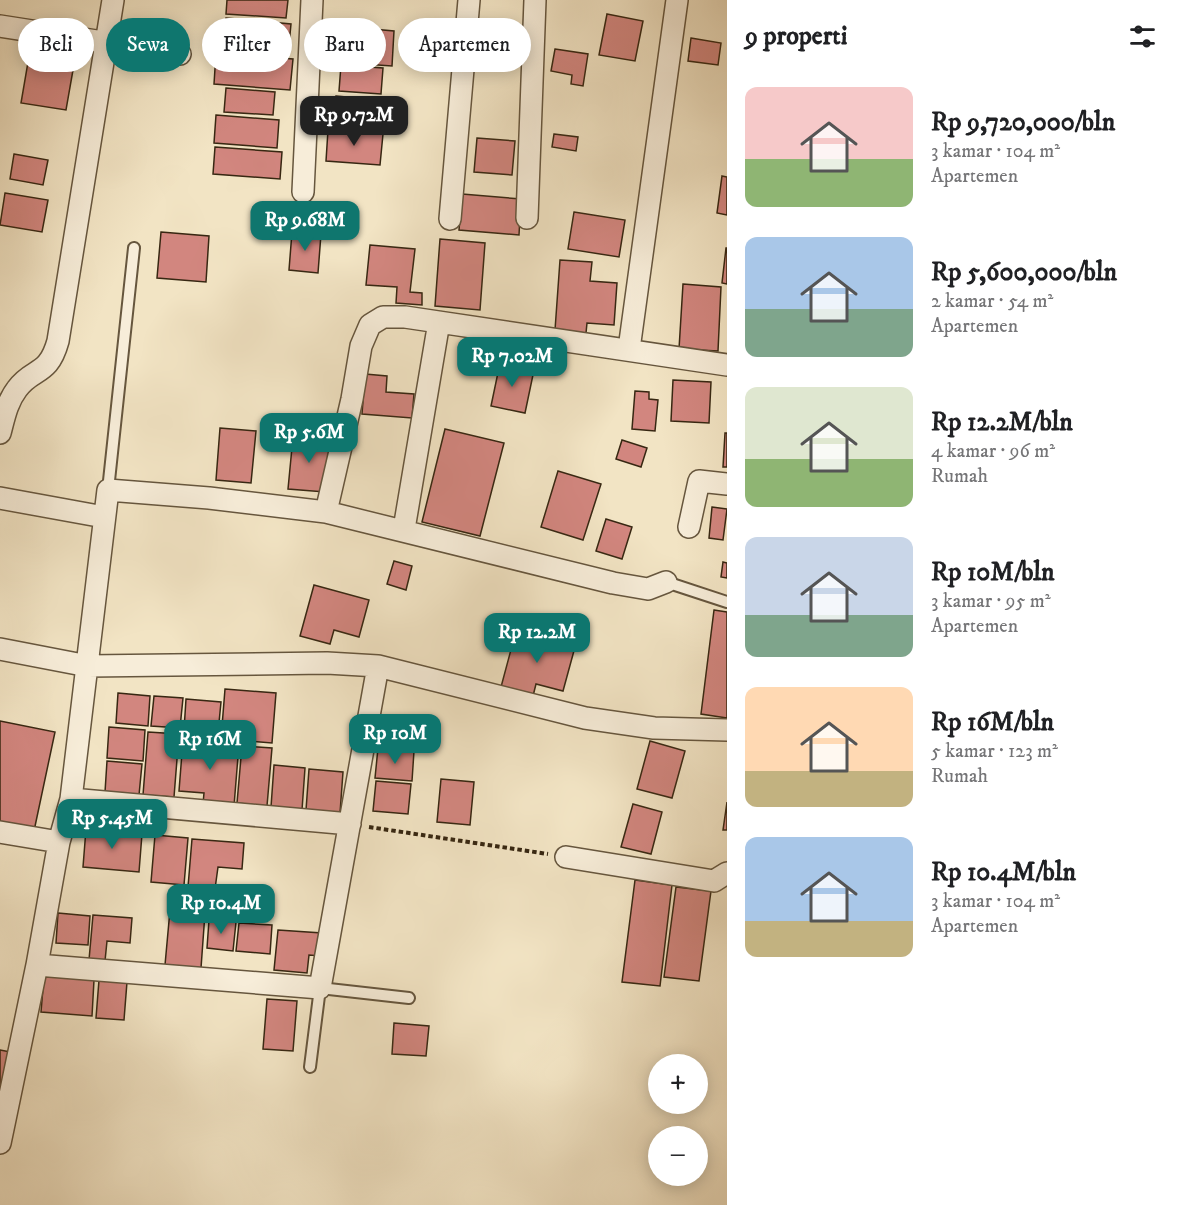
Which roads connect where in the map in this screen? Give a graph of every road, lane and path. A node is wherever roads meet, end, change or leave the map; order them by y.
1 (113, 0) edge
2 (312, 0) edge
3 (469, 0) edge
4 (535, 0) edge
5 (677, 0) edge
6 (111, 18) edge
7 (0, 26) edge
8 (106, 44) edge
9 (106, 50) edge
10 (303, 192) dead end
11 (527, 218) dead end
12 (450, 219) dead end
13 (134, 248) dead end
14 (440, 322) junction
15 (629, 349) junction
16 (727, 365) edge
17 (0, 433) edge
18 (727, 484) edge
19 (108, 490) junction
20 (0, 498) edge
21 (326, 512) junction
22 (104, 517) junction
23 (689, 527) dead end
24 (404, 529) junction
25 (666, 582) joint
26 (727, 602) edge
27 (0, 649) edge
28 (88, 666) junction
29 (378, 666) junction
30 (727, 730) edge
31 (70, 799) junction
32 (350, 824) junction
33 (0, 832) edge
34 (58, 842) junction
35 (567, 857) joint
36 (727, 873) edge
37 (37, 965) junction
38 (320, 988) junction
39 (409, 998) dead end
40 (310, 1067) dead end
41 (1, 1130) edge

1 - 6 street
2 - 10 street
3 - 12 street
4 - 11 street
5 - 15 street
7 - 8 street
9 - 17 street
13 - 19 lane
14 - 15 street
14 - 21 street
14 - 24 street
15 - 16 street
18 - 23 street
19 - 21 street
19 - 22 street
20 - 22 street
21 - 24 street
22 - 28 street
24 - 25 street
25 - 26 lane
27 - 28 street
28 - 29 street
28 - 31 street
29 - 30 street
29 - 32 street
31 - 32 street
31 - 34 street
32 - 35 path
32 - 38 street
33 - 34 street
34 - 37 street
35 - 36 street
37 - 38 street
37 - 41 street
38 - 39 lane
38 - 40 lane

